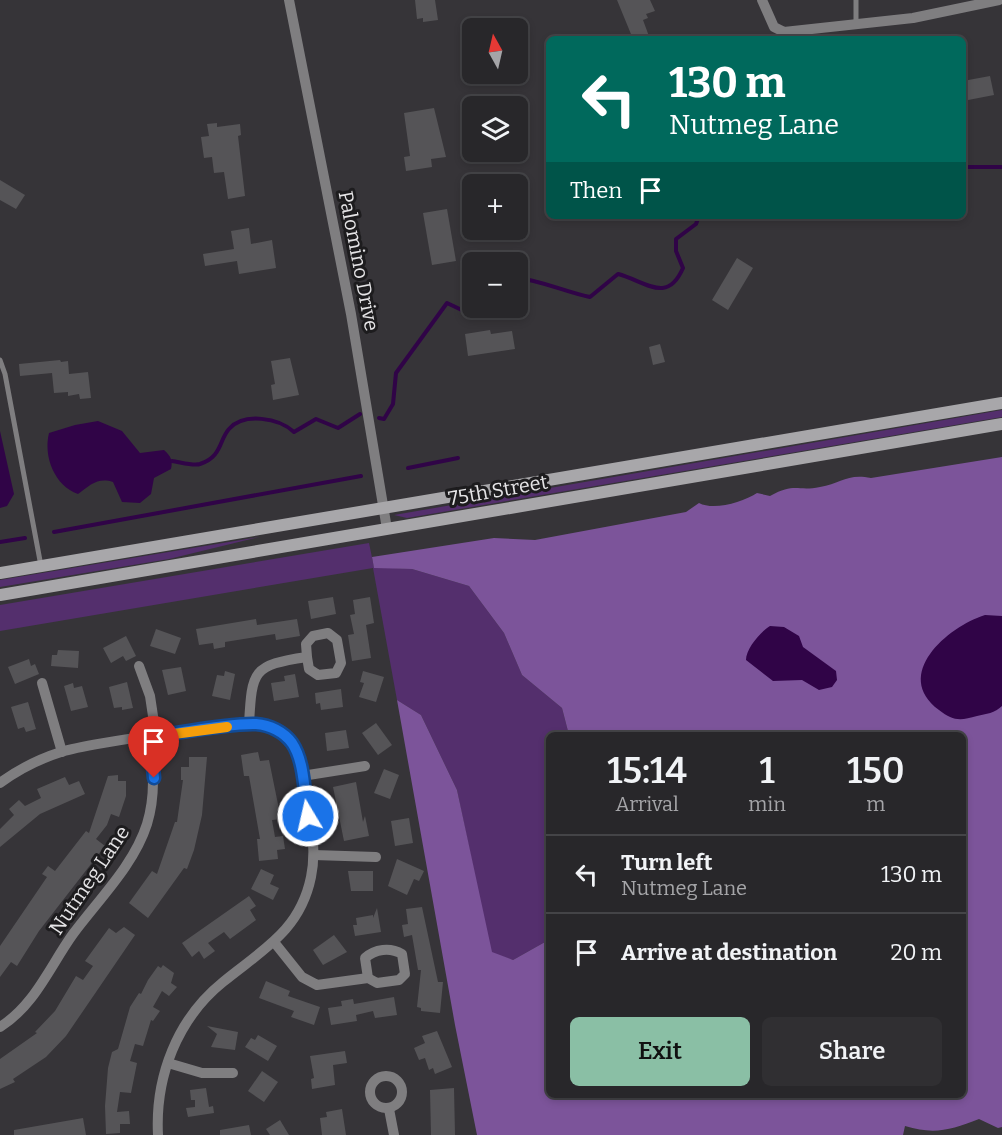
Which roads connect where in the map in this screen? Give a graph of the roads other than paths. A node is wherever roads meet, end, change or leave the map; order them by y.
1 (289, 0) edge
2 (762, 0) edge
3 (856, 0) edge
4 (999, 0) edge
5 (856, 25) junction
6 (0, 360) edge
7 (1002, 403) edge
8 (1002, 424) edge
9 (385, 518) junction
10 (41, 566) junction
11 (0, 573) edge
12 (0, 594) edge
13 (307, 657) dead end
14 (139, 666) dead end
15 (42, 683) dead end
16 (249, 724) junction
17 (153, 737) junction
18 (62, 752) junction
19 (365, 766) dead end
20 (302, 776) junction
21 (0, 783) edge
22 (314, 855) junction
23 (376, 857) dead end
24 (274, 942) junction
25 (368, 978) dead end
26 (0, 1027) edge
27 (168, 1063) junction
28 (233, 1073) dead end
29 (389, 1109) dead end
30 (158, 1135) edge
31 (394, 1135) edge

1 - 9 street, Palomino Drive
2 - 5 street
3 - 5 lane
4 - 5 street
6 - 10 lane
7 - 9 main road, 75th Street
8 - 9 main road, 75th Street
9 - 10 main road, 75th Street
9 - 12 main road, 75th Street
10 - 11 main road, 75th Street
13 - 16 street
14 - 17 street, Nutmeg Lane
15 - 18 street
16 - 17 street
16 - 20 street
17 - 18 street
17 - 26 street, Nutmeg Lane
18 - 21 street
19 - 20 street
20 - 22 street
22 - 23 street
22 - 24 street
24 - 25 street
24 - 27 street
27 - 28 street
27 - 30 street
29 - 31 street

